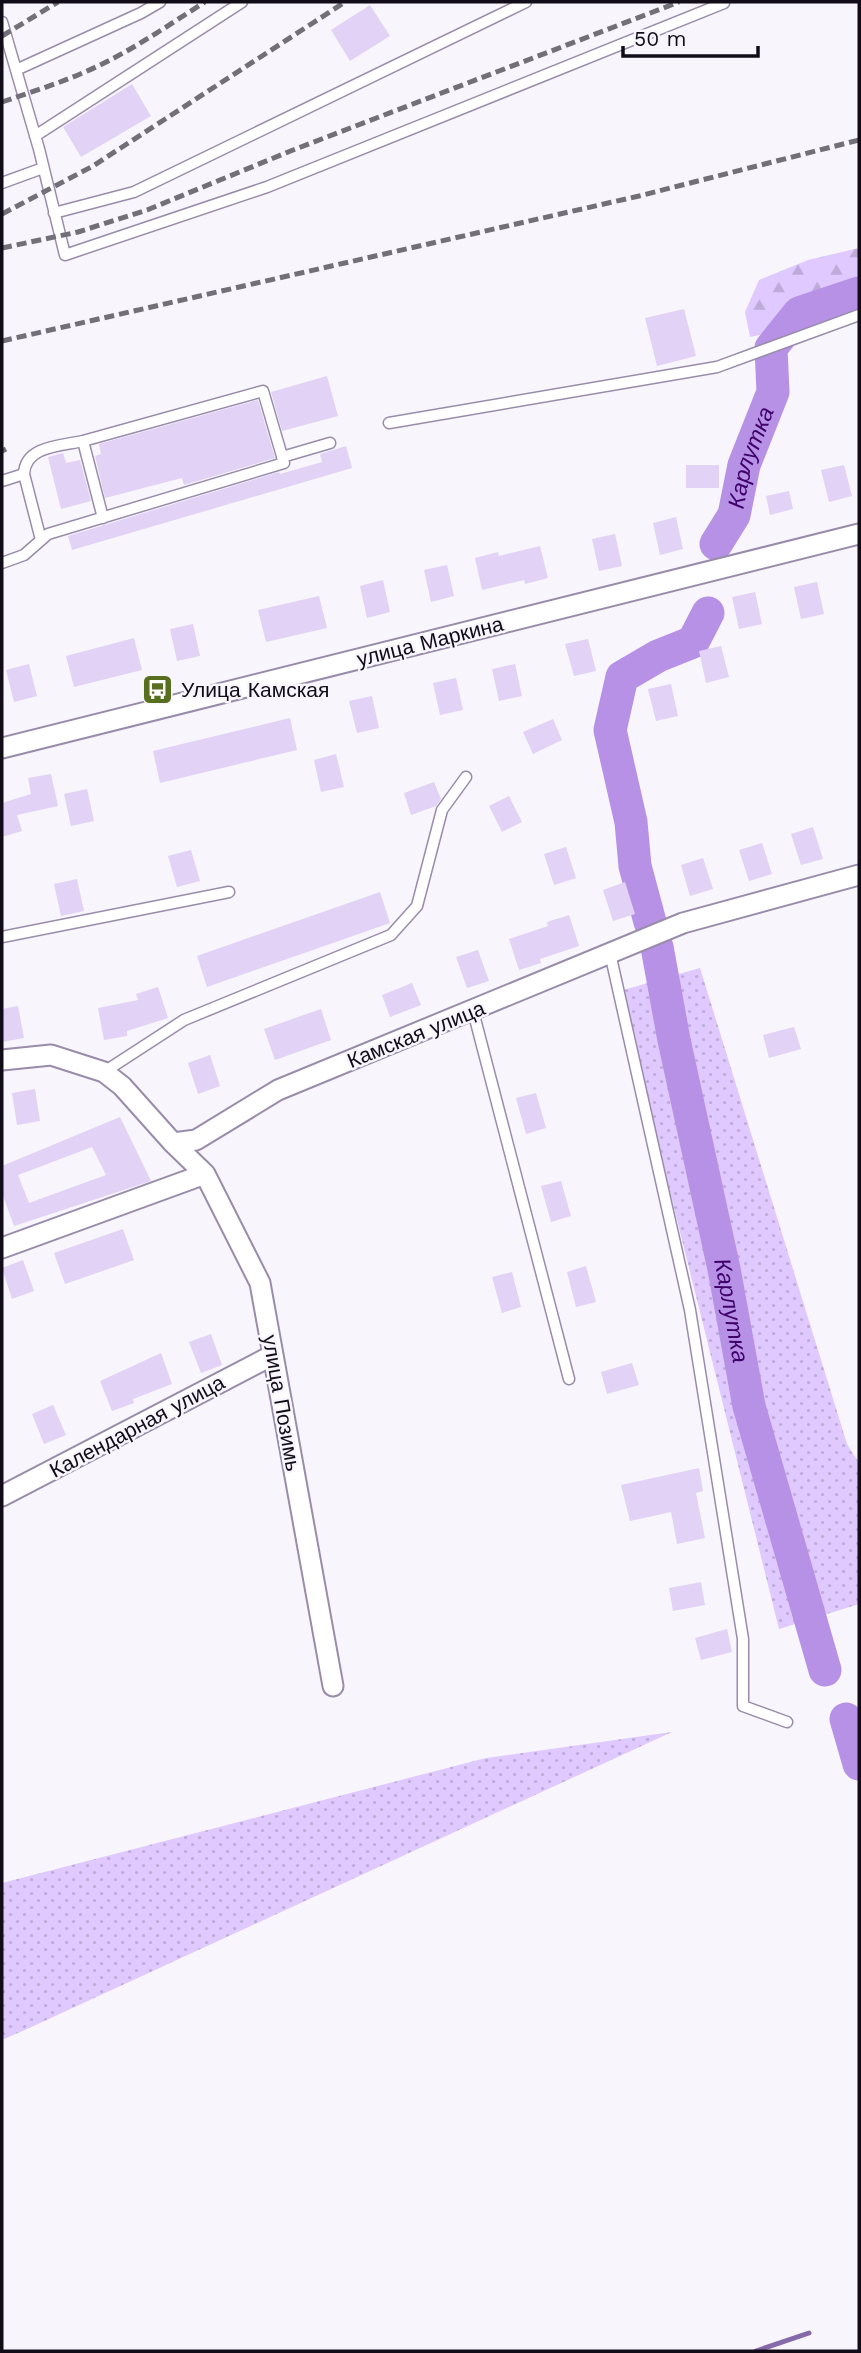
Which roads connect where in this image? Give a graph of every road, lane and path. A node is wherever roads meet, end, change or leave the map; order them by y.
1 (160, 2) edge
2 (242, 2) edge
3 (526, 2) edge
4 (724, 3) edge
5 (512, 5) edge
6 (2, 22) edge
7 (16, 70) junction
8 (35, 136) junction
9 (43, 168) junction
10 (2, 183) edge
11 (54, 213) junction
12 (859, 315) edge
13 (389, 423) dead end
14 (83, 441) junction
15 (330, 443) dead end
16 (282, 457) junction
17 (24, 474) junction
18 (2, 481) edge
19 (103, 517) junction
20 (859, 534) edge
21 (41, 540) junction
22 (2, 563) edge
23 (2, 748) edge
24 (466, 777) dead end
25 (859, 876) edge
26 (229, 892) dead end
27 (2, 937) edge
28 (610, 952) junction
29 (472, 1011) junction
30 (2, 1060) edge
31 (104, 1072) junction
32 (173, 1143) junction
33 (205, 1174) junction
34 (2, 1248) edge
35 (273, 1355) junction
36 (569, 1379) dead end
37 (2, 1496) edge
38 (334, 1686) dead end
39 (787, 1722) dead end

1 - 7 lane
2 - 8 lane
3 - 5 lane
4 - 11 lane
5 - 11 lane
6 - 7 lane
7 - 8 lane
8 - 9 lane
9 - 10 lane
9 - 11 lane
12 - 13 lane
14 - 16 lane
14 - 17 lane
14 - 19 lane
15 - 16 lane
16 - 19 lane
17 - 18 lane
17 - 21 lane
19 - 21 lane
20 - 23 street, улица Маркина
21 - 22 lane
24 - 31 lane
25 - 28 street, Камская улица
26 - 27 lane
28 - 29 street, Камская улица
28 - 39 lane
29 - 32 street, Камская улица
29 - 36 lane
30 - 31 street
31 - 32 street
32 - 33 street, улица Позимь
33 - 34 street
33 - 35 street, улица Позимь
35 - 37 street, Календарная улица
35 - 38 street, улица Позимь

